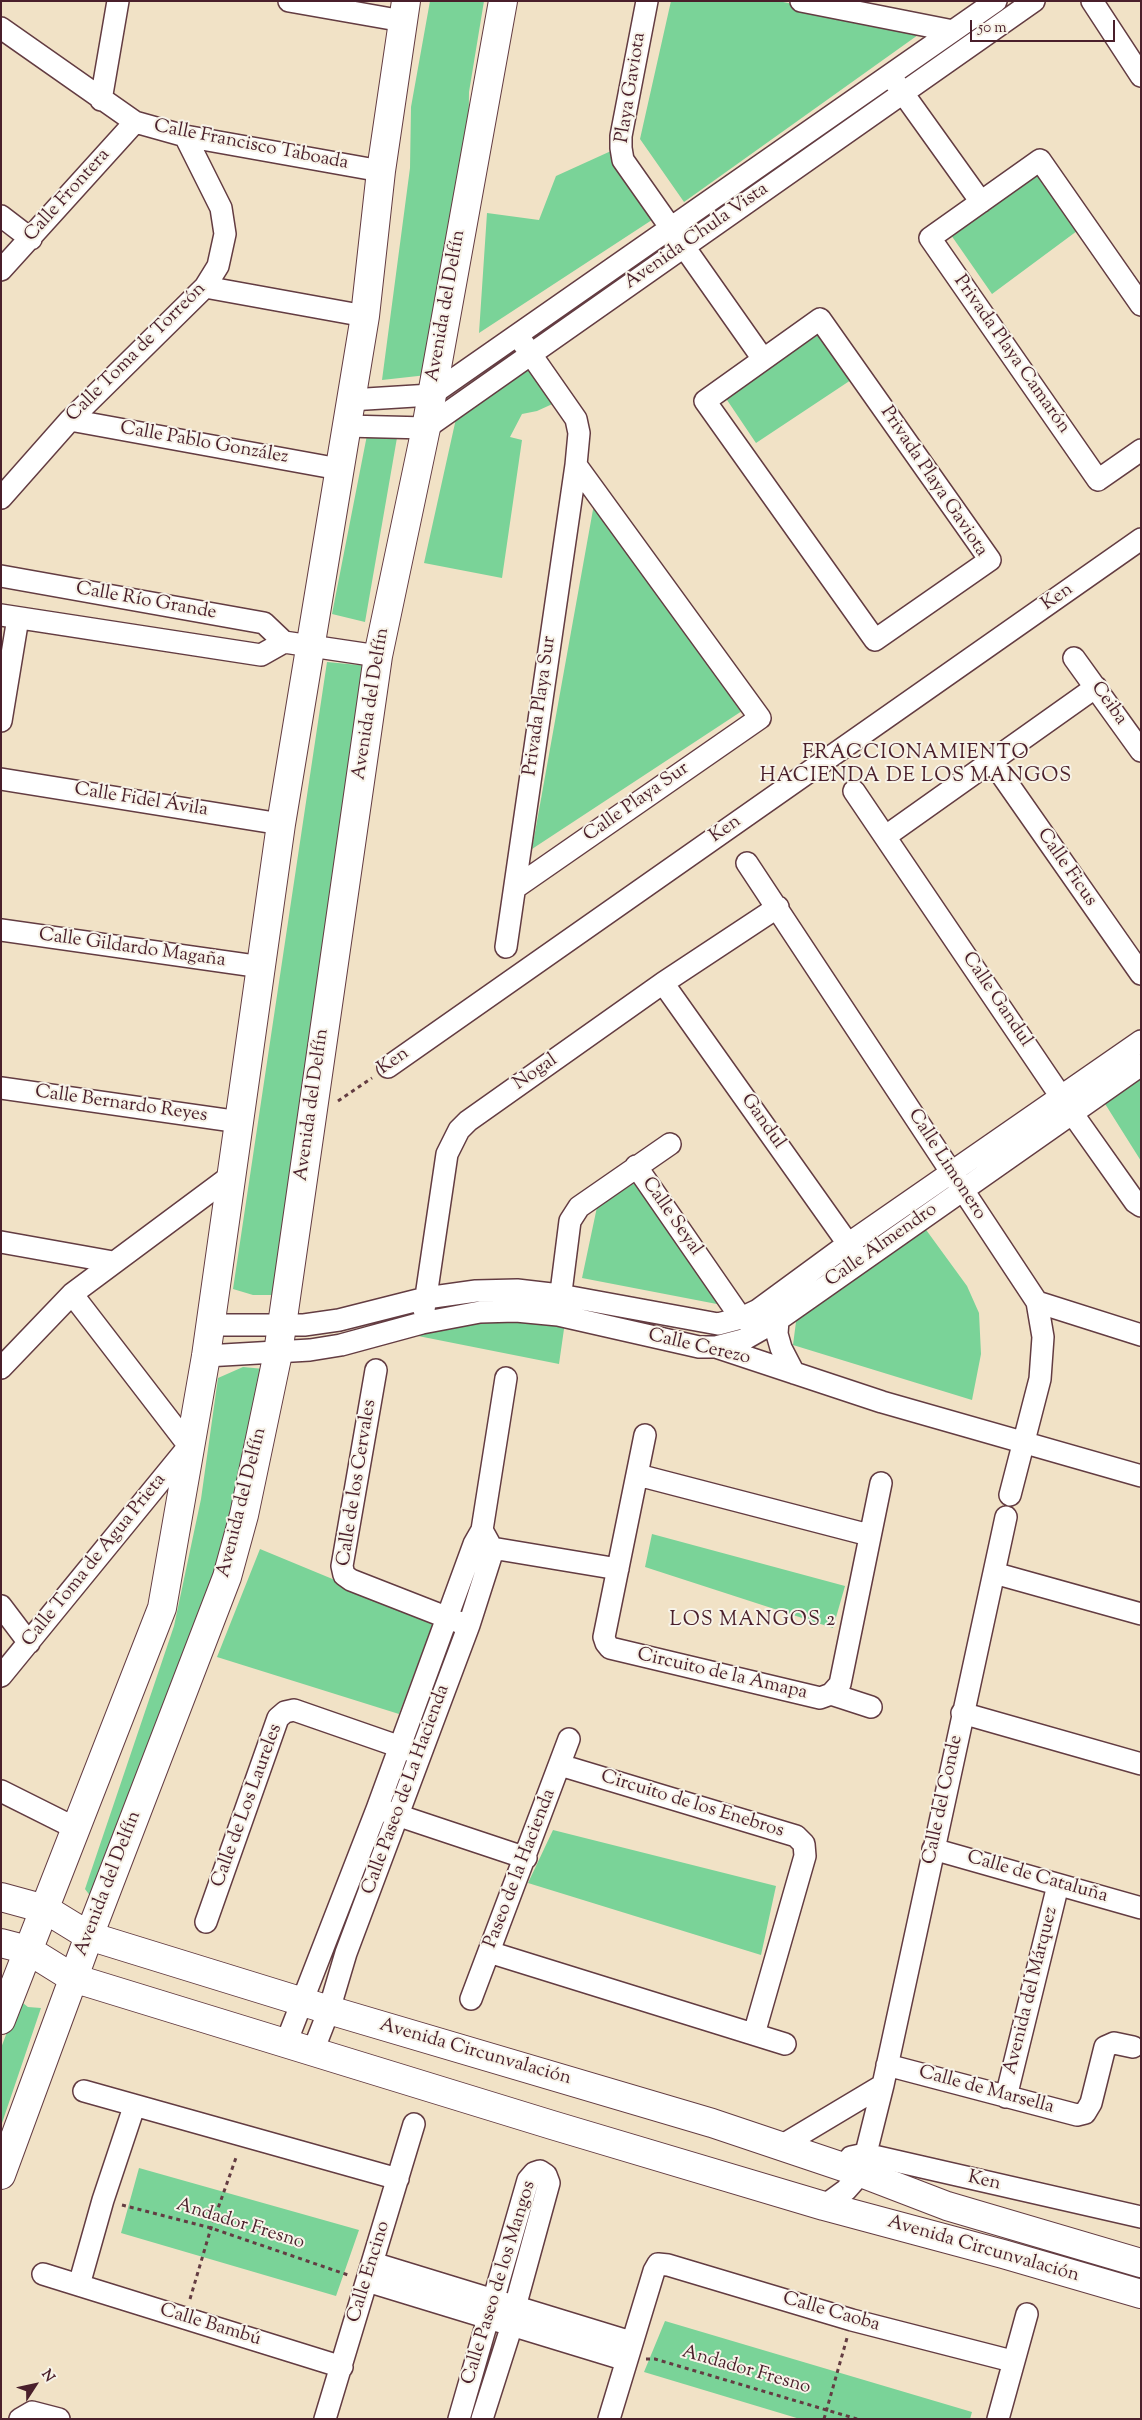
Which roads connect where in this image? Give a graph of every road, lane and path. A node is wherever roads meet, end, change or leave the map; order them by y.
1 (118, 1) edge
2 (289, 1) edge
3 (503, 1) edge
4 (647, 1) edge
5 (801, 1) edge
6 (996, 1) edge
7 (1034, 1) edge
8 (1092, 1) edge
9 (405, 11) edge
10 (1, 28) edge
11 (952, 31) junction
12 (890, 74) junction
13 (1141, 76) edge
14 (903, 94) junction
15 (101, 100) junction
16 (135, 122) junction
17 (185, 136) junction
18 (381, 171) junction
19 (981, 202) junction
20 (1, 216) edge
21 (670, 227) junction
22 (30, 239) junction
23 (684, 245) junction
24 (1, 270) edge
25 (205, 287) junction
26 (1141, 305) edge
27 (365, 316) junction
28 (517, 335) junction
29 (530, 354) junction
30 (763, 359) junction
31 (431, 395) junction
32 (348, 413) junction
33 (70, 420) junction
34 (426, 428) junction
35 (1141, 450) edge
36 (576, 465) junction
37 (339, 469) junction
38 (1, 498) edge
39 (1141, 540) edge
40 (1, 576) edge
41 (10, 617) edge
42 (284, 642) junction
43 (312, 647) junction
44 (378, 656) junction
45 (1074, 658) dead end
46 (1096, 687) junction
47 (1, 721) edge
48 (1141, 751) edge
49 (992, 761) junction
50 (1, 779) edge
51 (854, 790) dead end
52 (281, 824) junction
53 (886, 836) junction
54 (747, 863) dead end
55 (515, 888) junction
56 (778, 907) junction
57 (1, 930) edge
58 (506, 947) dead end
59 (262, 967) junction
60 (1141, 974) edge
61 (664, 983) junction
62 (1141, 1040) edge
63 (1141, 1065) edge
64 (388, 1067) joint
65 (1, 1088) edge
66 (1066, 1105) junction
67 (311, 1120) junction
68 (240, 1122) junction
69 (670, 1144) dead end
70 (636, 1166) junction
71 (950, 1172) junction
72 (232, 1175) junction
73 (962, 1190) junction
74 (1141, 1206) edge
75 (1, 1242) edge
76 (848, 1244) junction
77 (112, 1262) junction
78 (860, 1262) junction
79 (72, 1294) junction
80 (426, 1298) junction
81 (1037, 1302) junction
82 (559, 1305) junction
83 (741, 1318) junction
84 (778, 1320) junction
85 (422, 1323) junction
86 (718, 1324) joint
87 (210, 1325) junction
88 (281, 1325) junction
89 (1141, 1335) edge
90 (716, 1348) junction
91 (278, 1353) junction
92 (206, 1356) junction
93 (1, 1368) edge
94 (376, 1370) dead end
95 (794, 1373) junction
96 (506, 1378) dead end
97 (645, 1435) dead end
98 (1025, 1444) junction
99 (189, 1446) junction
100 (638, 1475) junction
101 (1141, 1476) edge
102 (881, 1483) dead end
103 (1010, 1495) dead end
104 (1006, 1517) dead end
105 (869, 1535) junction
106 (483, 1541) junction
107 (618, 1569) junction
108 (994, 1572) junction
109 (1, 1606) edge
110 (1141, 1614) edge
111 (447, 1618) junction
112 (468, 1625) junction
113 (29, 1643) junction
114 (1, 1676) edge
115 (831, 1694) junction
116 (871, 1707) dead end
117 (962, 1713) junction
118 (569, 1738) dead end
119 (399, 1747) junction
120 (419, 1754) junction
121 (1141, 1764) edge
122 (560, 1765) junction
123 (1, 1791) edge
124 (378, 1809) junction
125 (399, 1815) junction
126 (77, 1829) junction
127 (933, 1849) junction
128 (526, 1858) junction
129 (1058, 1885) junction
130 (1, 1897) edge
131 (1141, 1908) edge
132 (45, 1909) junction
133 (206, 1922) dead end
134 (88, 1936) junction
135 (1, 1943) edge
136 (324, 1946) junction
137 (28, 1950) junction
138 (489, 1952) junction
139 (346, 1953) junction
140 (73, 1978) junction
141 (470, 1999) dead end
142 (301, 2002) junction
143 (329, 2010) junction
144 (1, 2020) edge
145 (754, 2034) junction
146 (286, 2043) junction
147 (785, 2044) dead end
148 (1132, 2047) dead end
149 (313, 2051) junction
150 (885, 2075) junction
151 (84, 2091) dead end
152 (1006, 2098) junction
153 (134, 2107) junction
154 (414, 2124) dead end
155 (244, 2136) junction
156 (781, 2146) junction
157 (863, 2164) junction
158 (1, 2175) edge
159 (398, 2180) junction
160 (103, 2200) junction
161 (824, 2206) junction
162 (1141, 2217) edge
163 (211, 2228) junction
164 (1141, 2263) edge
165 (370, 2272) junction
166 (43, 2274) dead end
167 (79, 2285) junction
168 (1141, 2294) edge
169 (490, 2309) junction
170 (1027, 2314) dead end
171 (513, 2316) junction
172 (185, 2318) junction
173 (852, 2320) junction
174 (629, 2351) junction
175 (1012, 2362) junction
176 (342, 2367) junction
177 (827, 2409) junction
178 (20, 2419) edge
179 (59, 2419) edge
180 (325, 2419) edge
181 (458, 2419) edge
182 (482, 2419) edge
183 (609, 2419) edge
184 (824, 2419) edge
185 (857, 2419) edge
186 (998, 2419) edge

1 - 15 street
2 - 9 street
3 - 31 street, Avenida del Delfín
4 - 21 street, Playa Gaviota
5 - 11 street
6 - 11 street, Avenida Chula Vista
7 - 14 street, Avenida Chula Vista
8 - 13 street
9 - 18 street
10 - 15 street, Calle Francisco Taboada
11 - 12 street, Avenida Chula Vista
12 - 14 street
12 - 21 street, Avenida Chula Vista
14 - 19 street
14 - 23 street, Avenida Chula Vista
15 - 16 street, Calle Francisco Taboada
16 - 17 street, Calle Francisco Taboada
16 - 22 street, Calle Frontera
17 - 18 street, Calle Francisco Taboada
17 - 25 street, Calle Toma de Torreón
18 - 27 street
19 - 26 street, Privada Playa Camarón
19 - 35 street, Privada Playa Camarón
20 - 22 street
21 - 23 street, Playa Gaviota
21 - 28 street, Avenida Chula Vista
22 - 24 street, Calle Frontera
23 - 29 street, Avenida Chula Vista
23 - 30 street
25 - 27 street
25 - 33 street, Calle Toma de Torreón
27 - 32 street
28 - 29 street, Privada Playa Sur
28 - 31 street, Avenida Chula Vista
29 - 34 street, Avenida Chula Vista
29 - 36 street, Privada Playa Sur
30 - 30 street, Privada Playa Gaviota
31 - 32 street
31 - 34 street, Avenida del Delfín
32 - 34 street
32 - 37 street
33 - 37 street, Calle Pablo González
33 - 38 street, Calle Toma de Torreón
34 - 44 street, Avenida del Delfín
36 - 55 street, Privada Playa Sur
36 - 55 street, Calle Playa Sur
37 - 43 street
39 - 64 street, Ken
40 - 42 street, Calle Río Grande
41 - 42 street, Calle Río Grande
41 - 47 street
42 - 43 street
43 - 44 street
43 - 52 street
44 - 67 street, Avenida del Delfín
45 - 46 street, Ceiba
46 - 48 street, Ceiba
46 - 49 street
49 - 53 street
49 - 60 street, Calle Ficus
50 - 52 street, Calle Fidel Ávila
51 - 53 street, Calle Gandul
52 - 59 street
53 - 66 street, Calle Gandul
54 - 56 street, Calle Limonero
55 - 58 street, Privada Playa Sur
56 - 61 street, Nogal
56 - 71 street, Calle Limonero
57 - 59 street, Calle Gildardo Magaña
59 - 68 street
61 - 76 street, Gandul
61 - 80 street, Nogal
62 - 66 street, Calle Almendro
63 - 66 street, Calle Almendro
64 - 67 path, Ken
65 - 68 street, Calle Bernardo Reyes
66 - 71 street, Calle Almendro
66 - 73 street, Calle Almendro
66 - 74 street, Calle Gandul
67 - 88 street, Avenida del Delfín
68 - 72 street
69 - 70 street
70 - 82 street, Calle Seyal
70 - 83 street, Calle Seyal
71 - 73 street, Calle Limonero
71 - 76 street, Calle Almendro
72 - 77 street
72 - 87 street
73 - 78 street, Calle Almendro
73 - 81 street, Calle Limonero
75 - 77 street
76 - 78 street, Gandul
76 - 83 street, Calle Almendro
77 - 79 street
78 - 84 street, Calle Almendro
79 - 93 street
79 - 99 street
80 - 82 street, Calle Cerezo
80 - 85 street, Nogal
80 - 88 street, Calle Cerezo
81 - 89 street
81 - 98 street, Calle Limonero
82 - 85 street, Calle Cerezo
82 - 86 street, Calle Cerezo
82 - 90 street, Calle Cerezo
83 - 86 street, Calle Almendro
84 - 90 street, Calle Almendro
84 - 95 street
85 - 91 street, Calle Cerezo
87 - 88 street
87 - 92 street
88 - 91 street, Avenida del Delfín
90 - 95 street, Calle Cerezo
91 - 92 street
91 - 134 street, Avenida del Delfín
92 - 99 street
94 - 111 street, Calle de los Cervales
95 - 98 street, Calle Cerezo
96 - 106 street, Calle Paseo de La Hacienda
97 - 100 street
98 - 101 street, Calle Cerezo
98 - 103 street, Calle Limonero
99 - 113 street, Calle Toma de Agua Prieta
99 - 126 street
100 - 105 street
100 - 107 street
102 - 105 street, Circuito de la Amapa
104 - 108 street, Calle del Conde
105 - 115 street, Circuito de la Amapa
106 - 107 street
106 - 111 street, Calle Paseo de La Hacienda
106 - 112 street, Calle Paseo de La Hacienda
107 - 115 street, Circuito de la Amapa
108 - 110 street
108 - 117 street, Calle del Conde
109 - 113 street
111 - 112 street
111 - 119 street, Calle Paseo de La Hacienda
112 - 120 street, Calle Paseo de La Hacienda
113 - 114 street, Calle Toma de Agua Prieta
115 - 116 street
117 - 121 street
117 - 127 street, Calle del Conde
118 - 122 street, Paseo de la Hacienda
119 - 120 street, Calle de Los Laureles
119 - 124 street, Calle Paseo de La Hacienda
119 - 133 street, Calle de Los Laureles
120 - 125 street, Calle Paseo de La Hacienda
122 - 128 street, Paseo de la Hacienda
122 - 145 street, Circuito de los Enebros
123 - 126 street
124 - 125 street
124 - 136 street, Calle Paseo de La Hacienda
125 - 128 street
125 - 139 street, Calle Paseo de La Hacienda
126 - 132 street
127 - 129 street, Calle de Cataluña
127 - 150 street, Calle del Conde
128 - 138 street, Paseo de la Hacienda
129 - 131 street, Calle de Cataluña
129 - 152 street, Avenida del Márquez
130 - 132 street, Avenida Circunvalación
132 - 134 street, Avenida Circunvalación
132 - 137 street
134 - 140 street, Avenida del Delfín
134 - 142 street, Avenida Circunvalación
135 - 137 street, Avenida Circunvalación
136 - 139 street
136 - 142 street, Calle Paseo de La Hacienda
137 - 140 street, Avenida Circunvalación
137 - 144 street
138 - 141 street, Paseo de la Hacienda
138 - 145 street
139 - 143 street, Calle Paseo de La Hacienda
140 - 146 street, Avenida Circunvalación
140 - 158 street, Avenida del Delfín
142 - 143 street, Avenida Circunvalación
142 - 146 street, Calle Paseo de La Hacienda
143 - 149 street, Calle Paseo de La Hacienda
143 - 156 street, Avenida Circunvalación
145 - 147 street
146 - 149 street, Avenida Circunvalación
148 - 152 street, Calle de Marsella
149 - 161 street, Avenida Circunvalación
150 - 152 street, Calle de Marsella
150 - 156 street
150 - 157 street
151 - 153 street
153 - 155 street
153 - 160 street
154 - 159 street, Calle Encino
155 - 159 street
155 - 163 path
156 - 157 street, Avenida Circunvalación
157 - 161 street
157 - 162 street, Ken
157 - 164 street, Avenida Circunvalación
159 - 165 street, Calle Encino
160 - 163 path, Andador Fresno
160 - 167 street
161 - 168 street, Avenida Circunvalación
163 - 165 path, Andador Fresno
163 - 172 path
165 - 169 street
165 - 176 street, Calle Encino
166 - 167 street, Calle Bambú
167 - 172 street, Calle Bambú
169 - 171 street
169 - 171 street, Calle Paseo de los Mangos
169 - 181 street, Calle Paseo de los Mangos
170 - 175 street
171 - 174 street
171 - 182 street, Calle Paseo de los Mangos
172 - 176 street, Calle Bambú
173 - 174 street, Calle Caoba
173 - 175 street, Calle Caoba
173 - 177 path
174 - 177 path, Andador Fresno
174 - 183 street
175 - 186 street
176 - 180 street, Calle Encino
177 - 184 path
177 - 185 path, Andador Fresno
178 - 179 street

